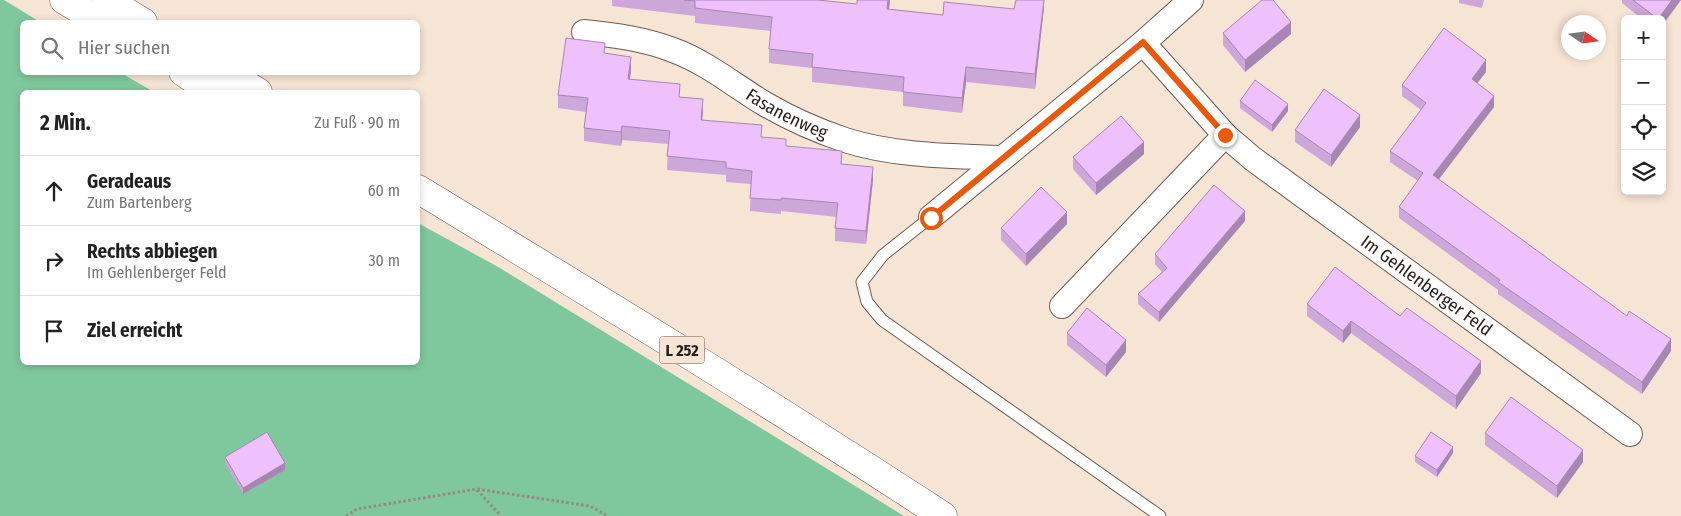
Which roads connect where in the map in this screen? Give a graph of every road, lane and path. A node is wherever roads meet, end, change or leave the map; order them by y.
1 (64, 0) edge
2 (106, 0) edge
3 (1191, 0) edge
4 (98, 20) edge
5 (140, 20) edge
6 (584, 32) dead end
7 (1143, 42) junction
8 (189, 75) edge
9 (230, 75) edge
10 (216, 90) edge
11 (255, 90) edge
12 (1225, 135) junction
13 (1003, 158) junction
14 (420, 190) edge
15 (931, 218) joint
16 (1062, 306) dead end
17 (1630, 434) dead end
18 (477, 489) junction
19 (346, 516) edge
20 (501, 516) edge
21 (608, 516) edge
22 (943, 516) edge
23 (1160, 516) edge

1 - 4 highway
2 - 5 highway
3 - 7 street
6 - 13 street, Fasanenweg
7 - 12 street, Im Gehlenberger Feld
7 - 13 street
8 - 10 highway
9 - 11 highway
12 - 16 street
12 - 17 street, Im Gehlenberger Feld
13 - 15 street
14 - 22 highway, L 252
15 - 23 lane
18 - 19 path
18 - 20 path
18 - 21 path

